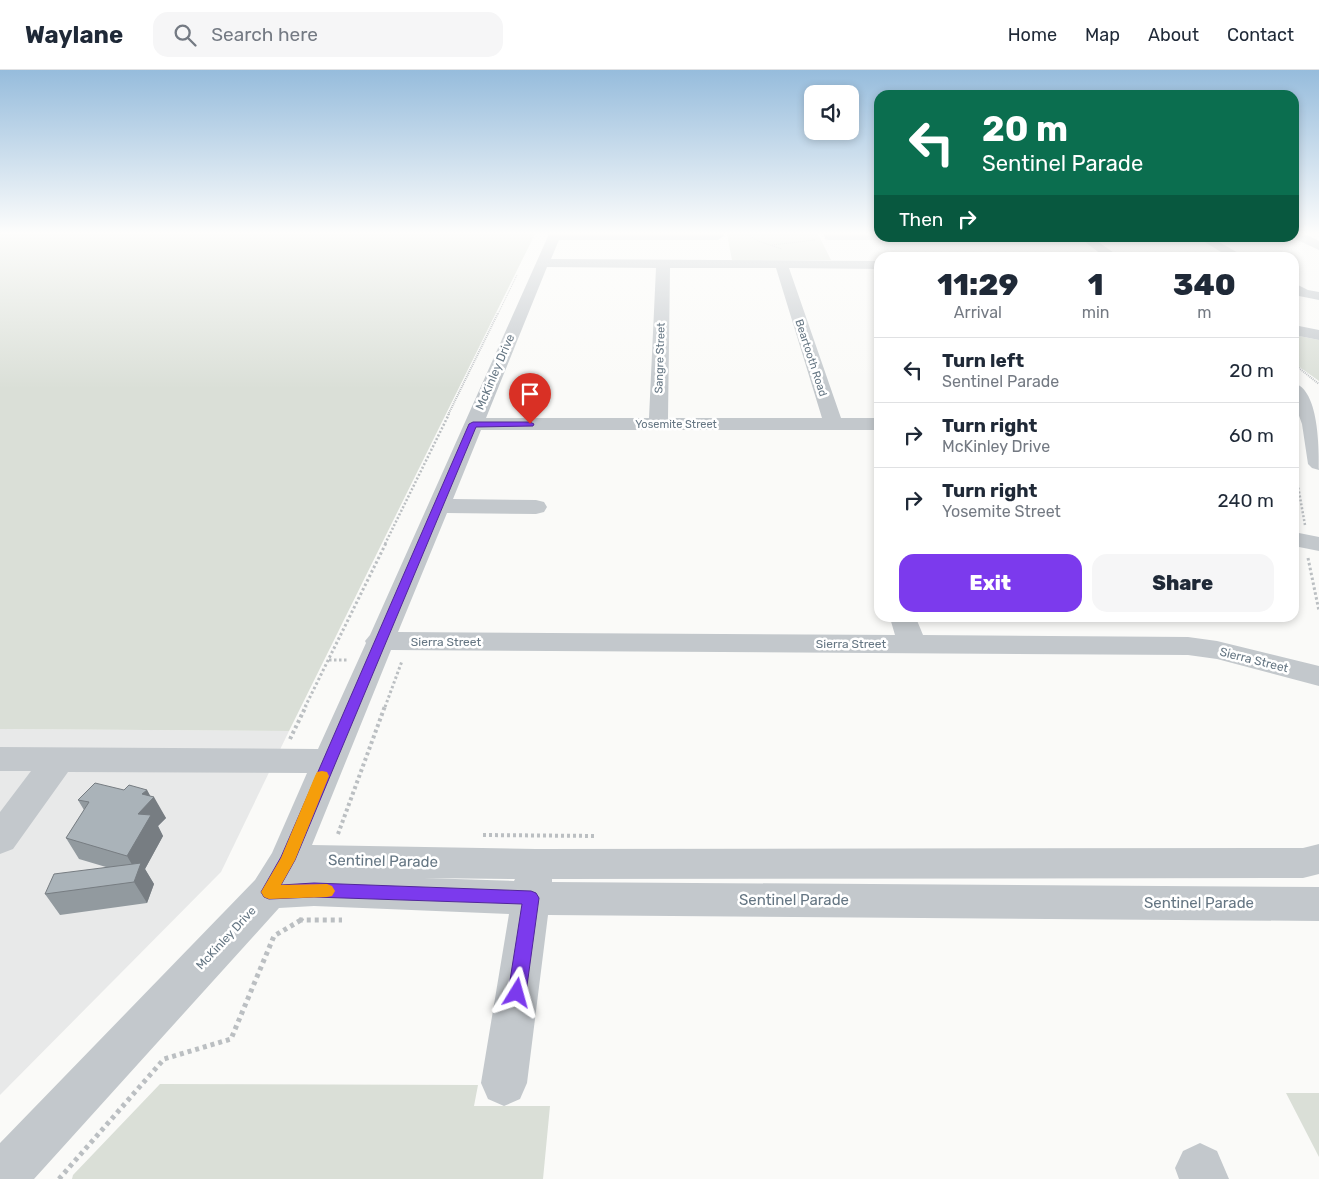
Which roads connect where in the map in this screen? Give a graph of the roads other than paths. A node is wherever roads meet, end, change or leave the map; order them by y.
1 (528, 286) edge
2 (662, 286) edge
3 (788, 286) edge
4 (1299, 290) edge
5 (1319, 296) edge
6 (1299, 331) edge
7 (1319, 335) edge
8 (1299, 394) edge
9 (1315, 419) edge
10 (473, 424) junction
11 (658, 424) junction
12 (833, 424) junction
13 (874, 424) edge
14 (1299, 446) edge
15 (1317, 456) edge
16 (438, 506) junction
17 (536, 507) dead end
18 (1299, 540) edge
19 (1319, 544) edge
20 (904, 622) edge
21 (379, 641) junction
22 (912, 644) junction
23 (1319, 676) edge
24 (0, 759) edge
25 (59, 759) junction
26 (329, 761) junction
27 (0, 839) edge
28 (1319, 859) edge
29 (278, 876) junction
30 (533, 881) junction
31 (1319, 904) edge
32 (504, 1083) dead end
33 (0, 1179) edge

1 - 10 street, McKinley Drive
2 - 11 street, Sangre Street
3 - 12 street, Beartooth Road
4 - 5 street
6 - 7 street
8 - 9 street
9 - 15 street
10 - 11 street, Yosemite Street
10 - 16 street, McKinley Drive
11 - 12 street, Yosemite Street
12 - 13 street, Yosemite Street
14 - 15 street
16 - 17 street
16 - 21 street, McKinley Drive
18 - 19 street
20 - 22 street
21 - 22 street, Sierra Street
21 - 26 street, McKinley Drive
22 - 23 street, Sierra Street
24 - 25 street
25 - 26 street
25 - 27 street
26 - 29 street, McKinley Drive
28 - 30 street, Sentinel Parade
29 - 30 street, Sentinel Parade
29 - 33 street, McKinley Drive
30 - 31 street, Sentinel Parade
30 - 32 street

